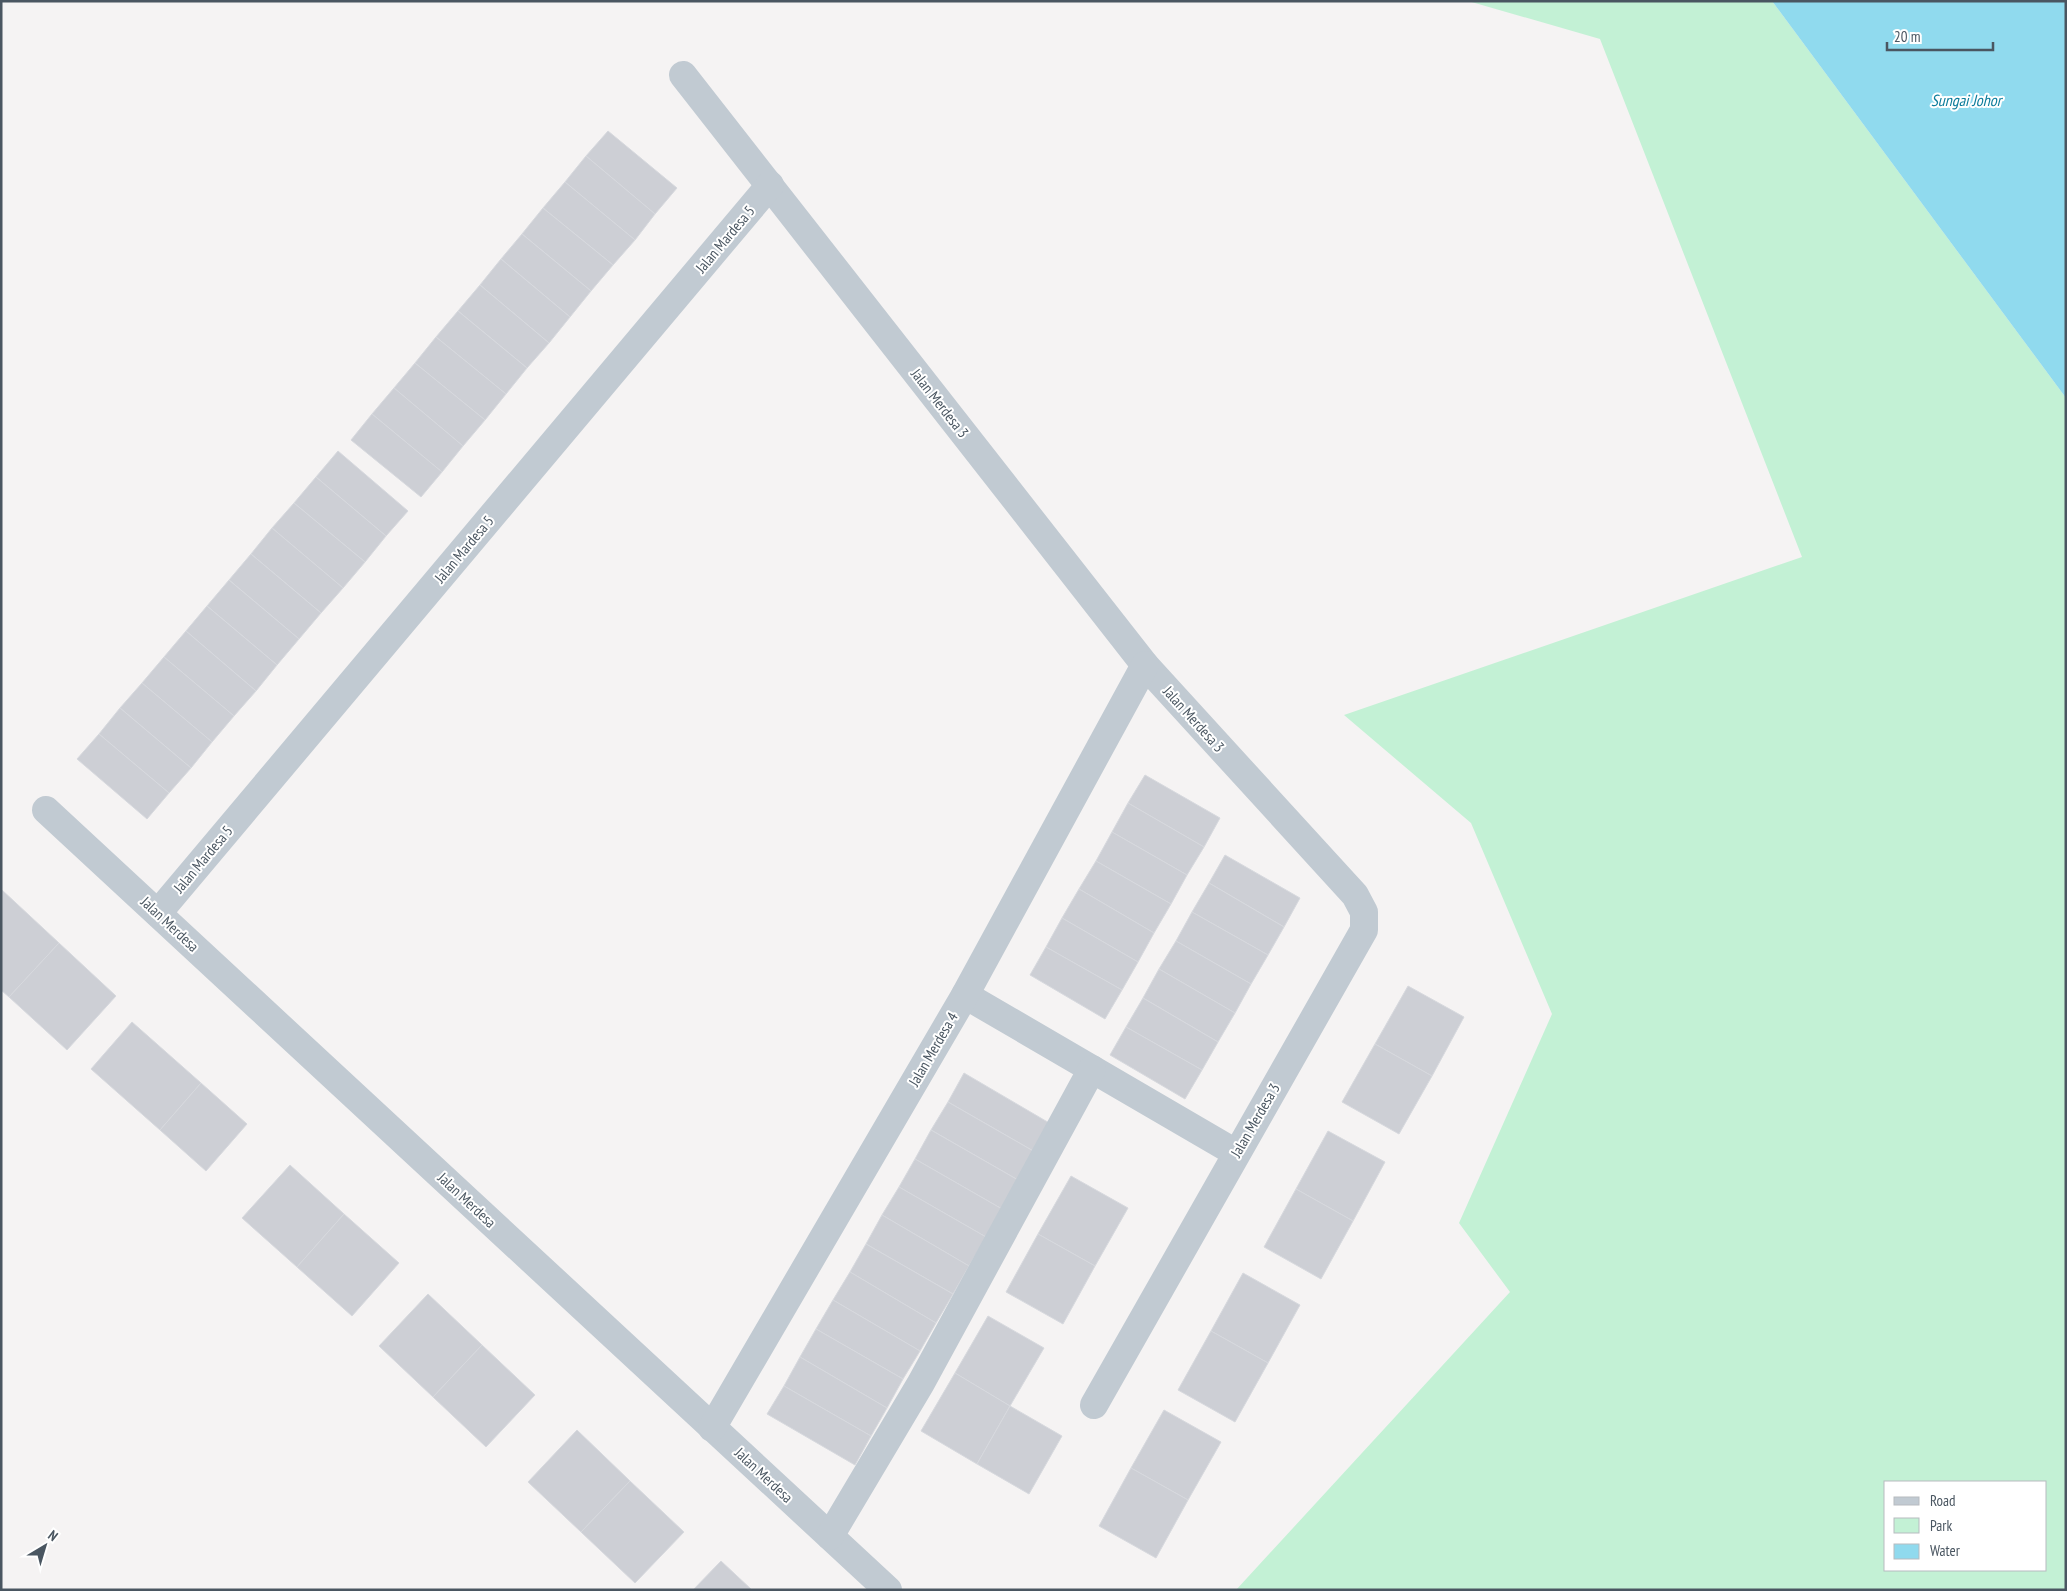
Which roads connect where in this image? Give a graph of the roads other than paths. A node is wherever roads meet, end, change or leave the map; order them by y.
1 (683, 75) dead end
2 (770, 185) junction
3 (1145, 665) junction
4 (46, 810) dead end
5 (158, 913) junction
6 (965, 994) junction
7 (1092, 1069) junction
8 (1236, 1153) junction
9 (1094, 1405) dead end
10 (712, 1428) junction
11 (830, 1536) junction
12 (888, 1590) edge

1 - 2 street, Jalan Merdesa 3
2 - 3 street, Jalan Merdesa 3
2 - 5 street, Jalan Mardesa 5
3 - 6 street, Jalan Merdesa 4
3 - 8 street, Jalan Merdesa 3
4 - 5 street, Jalan Merdesa
5 - 10 street, Jalan Merdesa
6 - 7 street
6 - 10 street, Jalan Merdesa 4
7 - 8 street
7 - 11 street
8 - 9 street, Jalan Merdesa 3
10 - 11 street, Jalan Merdesa
11 - 12 street, Jalan Merdesa

